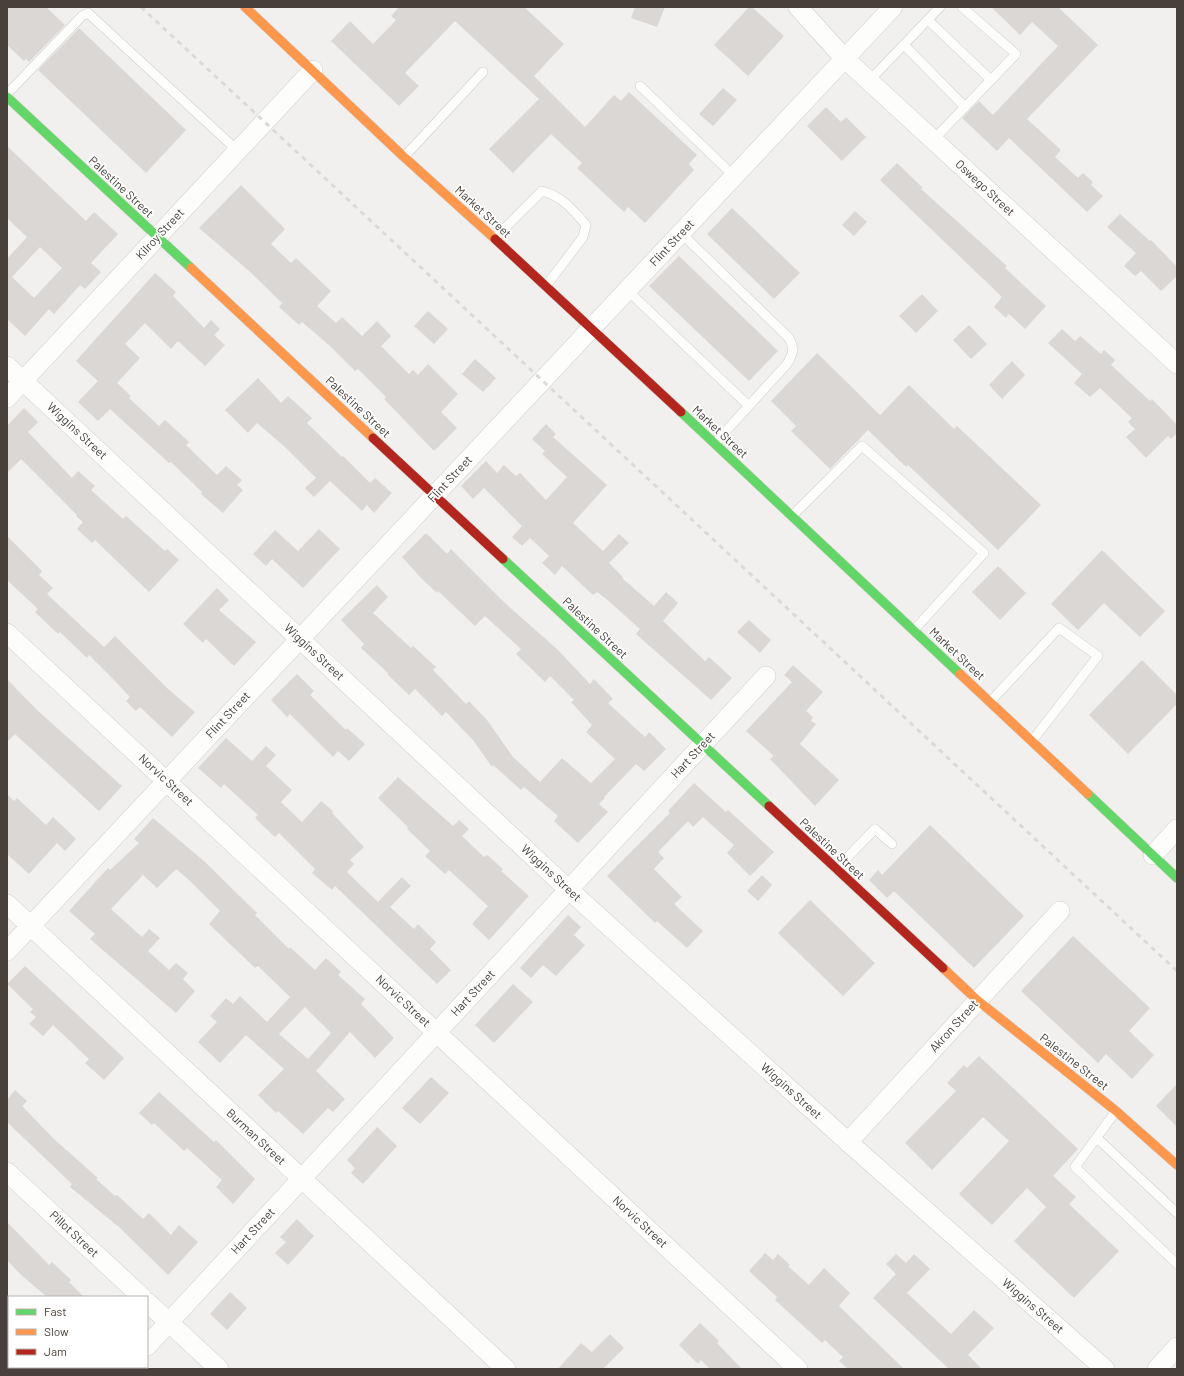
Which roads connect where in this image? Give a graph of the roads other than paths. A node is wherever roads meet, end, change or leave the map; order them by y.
1 (245, 7) edge
2 (798, 7) edge
3 (893, 7) edge
4 (940, 7) edge
5 (962, 7) edge
6 (928, 20) junction
7 (904, 45) junction
8 (844, 58) junction
9 (313, 70) junction
10 (483, 72) dead end
11 (991, 80) junction
12 (869, 81) junction
13 (640, 86) dead end
14 (7, 95) edge
15 (965, 107) junction
16 (933, 140) junction
17 (238, 150) junction
18 (404, 157) junction
19 (734, 176) junction
20 (681, 233) junction
21 (157, 237) junction
22 (494, 239) junction
23 (546, 286) junction
24 (628, 290) junction
25 (592, 328) junction
26 (1177, 364) edge
27 (7, 366) edge
28 (23, 381) junction
29 (7, 398) edge
30 (749, 406) junction
31 (715, 444) junction
32 (435, 495) junction
33 (792, 516) junction
34 (914, 630) junction
35 (7, 633) edge
36 (300, 639) junction
37 (766, 676) dead end
38 (990, 702) junction
39 (1032, 742) junction
40 (702, 745) junction
41 (166, 781) junction
42 (1177, 829) edge
43 (892, 844) dead end
44 (1153, 855) junction
45 (836, 869) junction
46 (1177, 878) edge
47 (569, 890) junction
48 (7, 904) edge
49 (1060, 910) dead end
50 (30, 926) junction
51 (7, 951) edge
52 (977, 1000) junction
53 (437, 1032) junction
54 (1116, 1111) junction
55 (1097, 1138) junction
56 (848, 1142) junction
57 (1177, 1165) edge
58 (7, 1172) edge
59 (301, 1179) junction
60 (1177, 1213) edge
61 (1177, 1264) edge
62 (141, 1296) edge
63 (148, 1303) edge
64 (169, 1322) junction
65 (148, 1345) edge
66 (1177, 1347) edge
67 (219, 1369) edge
68 (506, 1369) edge
69 (798, 1369) edge
70 (1104, 1369) edge
71 (1157, 1369) edge

1 - 9 street, Market Street
2 - 8 street, Oswego Street
3 - 8 street, Flint Street
4 - 6 lane
5 - 11 lane
6 - 7 lane
6 - 11 lane
7 - 12 lane
7 - 15 lane
8 - 12 street, Oswego Street
8 - 19 street, Flint Street
9 - 17 street, Kilroy Street
9 - 18 street, Market Street
10 - 18 lane
11 - 15 lane
12 - 16 street, Oswego Street
13 - 19 lane
14 - 17 lane
14 - 21 street, Palestine Street
15 - 16 lane
16 - 26 street, Oswego Street
17 - 21 street, Kilroy Street
18 - 22 street, Market Street
19 - 20 street, Flint Street
20 - 24 street, Flint Street
20 - 30 lane
21 - 28 street, Kilroy Street
21 - 32 street, Palestine Street
22 - 23 street, Market Street
22 - 23 lane
23 - 25 street, Market Street
24 - 25 street, Flint Street
24 - 30 lane
25 - 31 street, Market Street
25 - 32 street, Flint Street
27 - 28 street, Wiggins Street
28 - 29 street, Kilroy Street
28 - 36 street, Wiggins Street
30 - 31 lane
31 - 33 street, Market Street
32 - 36 street, Flint Street
32 - 40 street, Palestine Street
33 - 34 street, Market Street
33 - 34 lane
34 - 38 street, Market Street
35 - 41 street, Norvic Street
36 - 41 street, Flint Street
36 - 47 street, Wiggins Street
37 - 40 street, Hart Street
38 - 39 street, Market Street
38 - 39 lane
39 - 44 street, Market Street
40 - 45 street, Palestine Street
40 - 47 street, Hart Street
41 - 50 street, Flint Street
41 - 53 street, Norvic Street
42 - 44 street
43 - 45 lane
44 - 46 street, Market Street
45 - 52 street, Palestine Street
47 - 53 street, Hart Street
47 - 56 street, Wiggins Street
48 - 50 street, Burman Street
49 - 52 street, Akron Street
50 - 51 street, Flint Street
50 - 59 street, Burman Street
52 - 54 street, Palestine Street
52 - 56 street, Akron Street
53 - 59 street, Hart Street
53 - 69 street, Norvic Street
54 - 55 lane
54 - 57 street, Palestine Street
55 - 60 lane
55 - 61 lane
56 - 70 street, Wiggins Street
58 - 62 street, Pillot Street
59 - 64 street, Hart Street
59 - 68 street, Burman Street
63 - 64 street
64 - 65 street, Hart Street
64 - 67 street
66 - 71 street

